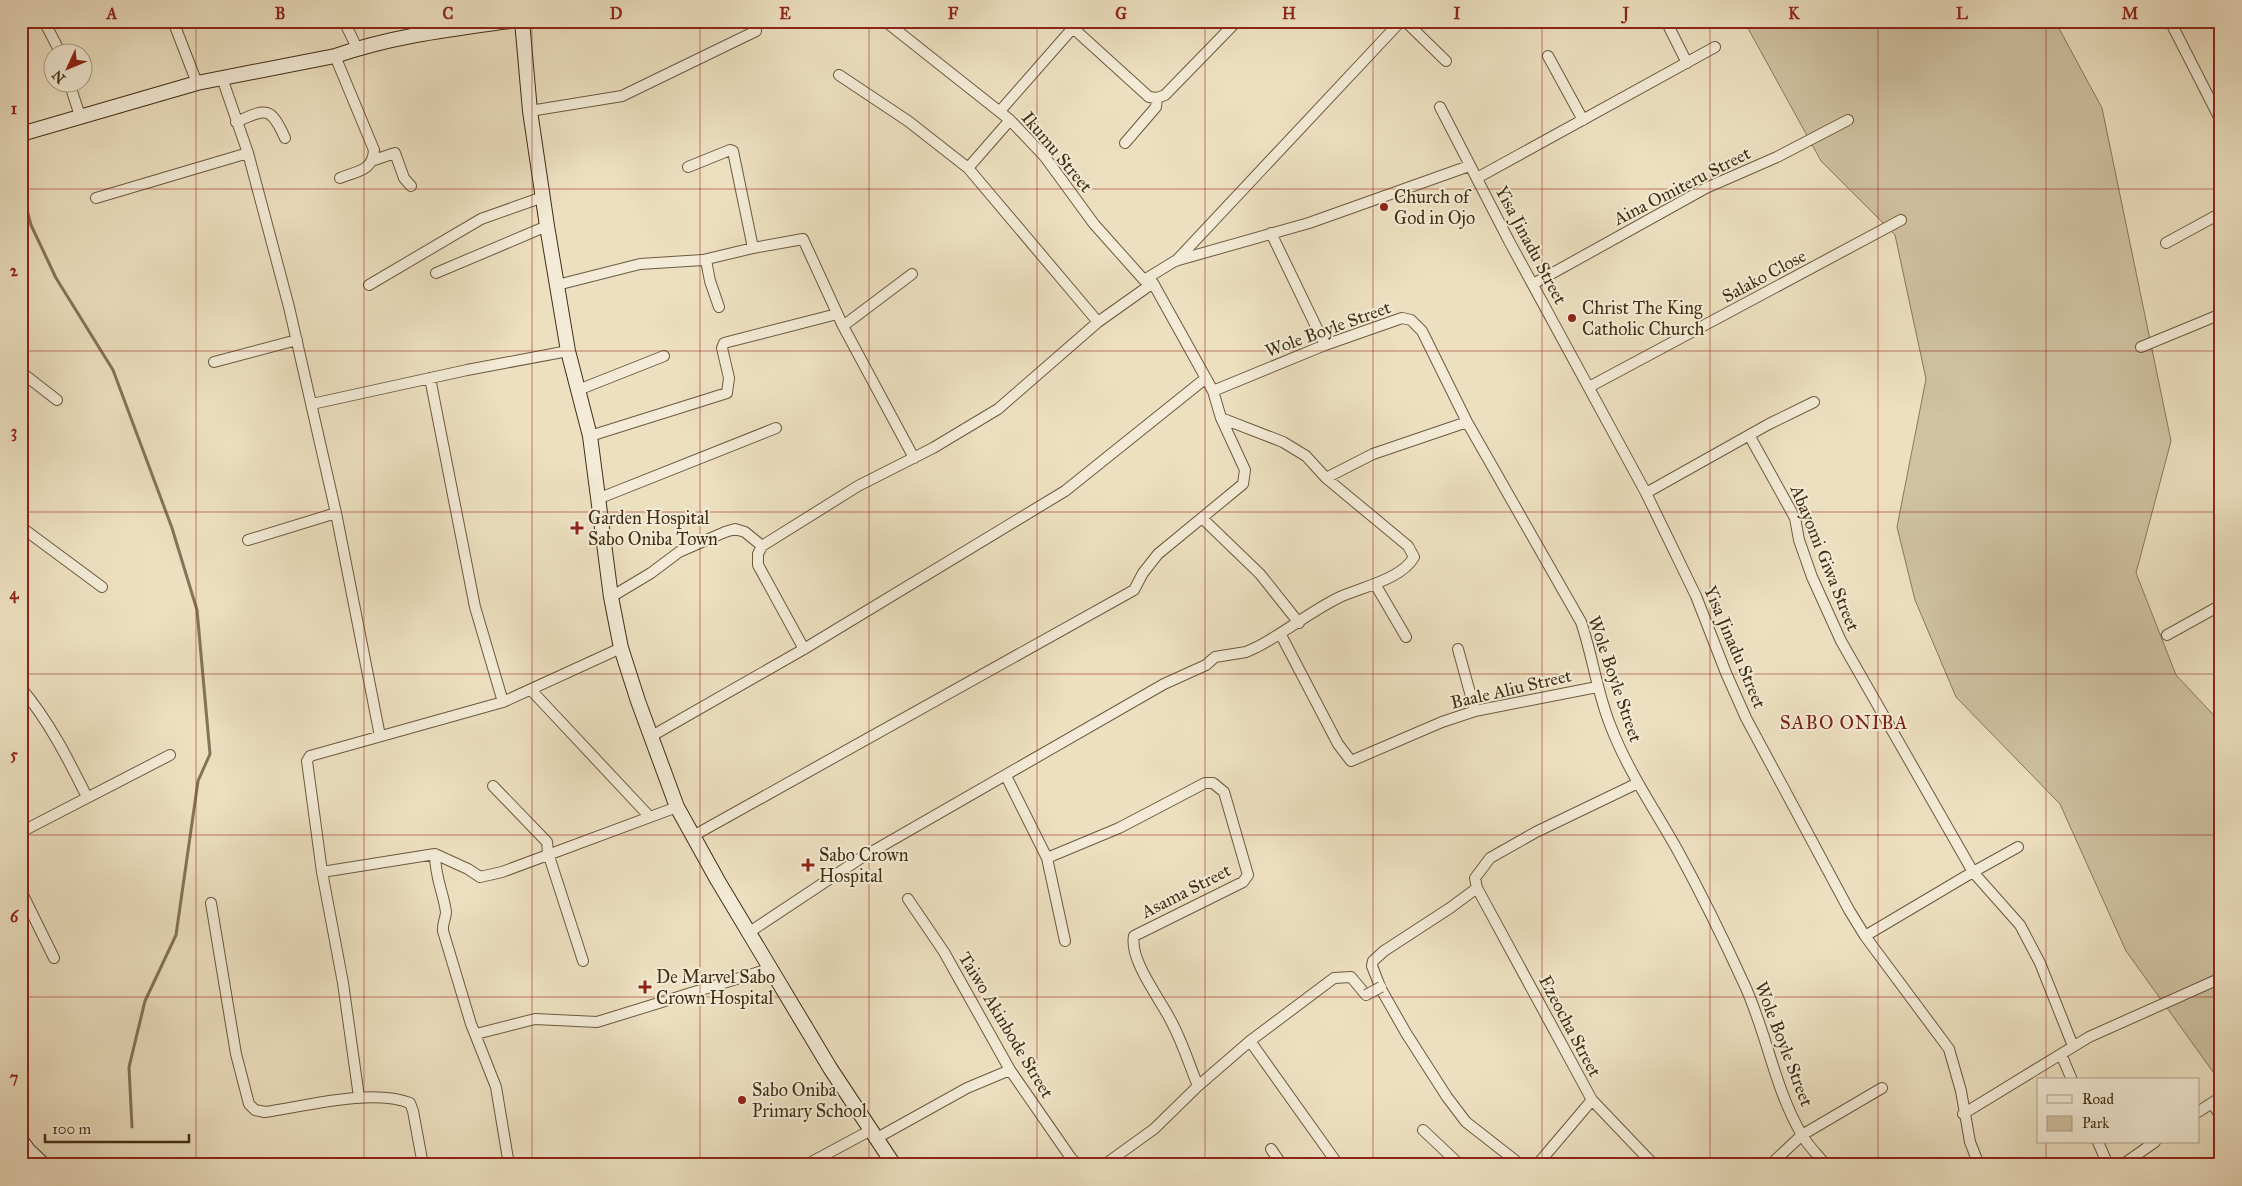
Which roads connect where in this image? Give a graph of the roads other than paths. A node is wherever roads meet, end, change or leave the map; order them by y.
1 (44, 21) edge
2 (173, 21) edge
3 (344, 21) edge
4 (510, 21) edge
5 (522, 21) edge
6 (885, 21) edge
7 (1237, 21) edge
8 (1401, 21) edge
9 (1406, 21) edge
10 (1666, 21) edge
11 (2170, 21) edge
12 (1076, 24) edge
13 (756, 31) dead end
14 (55, 42) edge
15 (1716, 47) dead end
16 (357, 48) junction
17 (336, 56) junction
18 (1548, 56) dead end
19 (1446, 61) dead end
20 (1687, 63) junction
21 (839, 75) dead end
22 (222, 78) junction
23 (197, 83) junction
24 (72, 92) edge
25 (1157, 98) junction
26 (1440, 107) dead end
27 (530, 111) junction
28 (1000, 111) junction
29 (80, 116) junction
30 (1010, 120) junction
31 (1583, 120) junction
32 (1848, 120) dead end
33 (2221, 121) edge
34 (236, 122) junction
35 (22, 134) edge
36 (285, 138) dead end
37 (1125, 143) dead end
38 (248, 152) junction
39 (374, 160) junction
40 (1469, 166) junction
41 (688, 167) dead end
42 (968, 168) junction
43 (340, 178) dead end
44 (1477, 178) junction
45 (411, 186) dead end
46 (543, 197) junction
47 (96, 198) dead end
48 (2221, 213) edge
49 (1900, 220) dead end
50 (547, 226) junction
51 (1271, 233) junction
52 (2166, 243) dead end
53 (753, 248) junction
54 (706, 260) junction
55 (1175, 261) junction
56 (436, 273) dead end
57 (912, 274) dead end
58 (1148, 282) junction
59 (1533, 284) junction
60 (370, 285) dead end
61 (557, 285) junction
62 (719, 307) dead end
63 (837, 314) junction
64 (2221, 314) edge
65 (1098, 322) junction
66 (843, 326) junction
67 (297, 340) junction
68 (1325, 345) junction
69 (2141, 346) dead end
70 (568, 351) junction
71 (664, 356) dead end
72 (214, 362) dead end
73 (21, 372) edge
74 (430, 378) junction
75 (1206, 378) junction
76 (1589, 387) junction
77 (578, 390) junction
78 (1213, 391) junction
79 (57, 400) dead end
80 (1814, 402) dead end
81 (312, 404) junction
82 (1221, 418) junction
83 (1467, 422) junction
84 (776, 428) dead end
85 (1750, 434) junction
86 (590, 436) junction
87 (914, 458) junction
88 (1326, 478) junction
89 (1646, 492) junction
90 (600, 498) junction
91 (336, 513) junction
92 (1202, 518) junction
93 (21, 527) edge
94 (248, 540) dead end
95 (762, 546) junction
96 (1375, 584) junction
97 (102, 588) dead end
98 (611, 597) junction
99 (2221, 606) edge
100 (1299, 623) junction
101 (1281, 634) junction
102 (2167, 635) dead end
103 (1406, 637) dead end
104 (621, 648) junction
105 (804, 649) junction
106 (1458, 649) dead end
107 (1597, 687) junction
108 (21, 688) edge
109 (531, 690) junction
110 (503, 702) junction
111 (1474, 711) junction
112 (380, 736) junction
113 (650, 737) junction
114 (170, 756) dead end
115 (1006, 776) junction
116 (1638, 783) junction
117 (493, 786) dead end
118 (88, 797) junction
119 (677, 807) junction
120 (649, 816) junction
121 (21, 832) edge
122 (693, 836) junction
123 (2018, 848) dead end
124 (548, 853) junction
125 (435, 854) junction
126 (1047, 858) junction
127 (322, 872) junction
128 (1973, 872) junction
129 (1477, 888) junction
130 (21, 891) edge
131 (908, 899) dead end
132 (211, 903) dead end
133 (748, 933) junction
134 (1865, 936) junction
135 (1065, 941) dead end
136 (54, 958) dead end
137 (583, 961) dead end
138 (770, 969) junction
139 (2221, 978) edge
140 (1381, 988) junction
141 (476, 1034) junction
142 (1250, 1041) junction
143 (2073, 1046) junction
144 (2061, 1054) junction
145 (1010, 1070) junction
146 (2071, 1078) edge
147 (1198, 1086) junction
148 (1882, 1088) dead end
149 (358, 1097) junction
150 (2221, 1097) edge
151 (1592, 1100) junction
152 (2212, 1103) junction
153 (2200, 1111) edge
154 (1963, 1114) junction
155 (2221, 1117) edge
156 (1423, 1130) dead end
157 (874, 1134) junction
158 (1802, 1135) junction
159 (21, 1140) edge
160 (2099, 1144) edge
161 (2152, 1144) edge
162 (1271, 1149) dead end
163 (1337, 1163) dead end
164 (44, 1165) edge
165 (423, 1165) edge
166 (508, 1165) edge
167 (806, 1165) edge
168 (894, 1165) edge
169 (1078, 1165) edge
170 (1104, 1165) edge
171 (1282, 1165) edge
172 (1460, 1165) edge
173 (1522, 1165) edge
174 (1537, 1165) edge
175 (1654, 1165) edge
176 (1770, 1165) edge
177 (1826, 1165) edge
178 (1980, 1165) edge
179 (2108, 1165) edge
180 (2122, 1165) edge

1 - 14 street
2 - 23 street
3 - 16 street
4 - 16 main road
5 - 27 main road
6 - 28 street, Ikumu Street
7 - 25 street
8 - 55 street
9 - 19 street
10 - 20 street
11 - 33 street
12 - 25 street
12 - 28 street
13 - 27 street
15 - 20 street
16 - 17 main road
17 - 22 main road
17 - 39 street
18 - 31 street
20 - 31 street
21 - 42 street
22 - 23 main road
22 - 34 street
23 - 29 main road
24 - 29 street
25 - 37 street
26 - 40 street, Yisa Jinadu Street
27 - 46 main road
28 - 30 street, Ikumu Street
29 - 35 main road
30 - 42 street
30 - 58 street, Ikumu Street
31 - 44 street
32 - 59 street, Aina Omiteru Street
34 - 36 street
34 - 38 street
38 - 47 street
38 - 67 street
39 - 43 street
39 - 45 street
40 - 44 street, Yisa Jinadu Street
40 - 51 street
41 - 53 street
42 - 65 street
44 - 59 street, Yisa Jinadu Street
46 - 50 main road
46 - 60 street
48 - 52 street
49 - 76 street, Salako Close
50 - 56 street
50 - 61 main road
51 - 55 street
51 - 68 street
53 - 54 street
53 - 63 street
54 - 61 street
54 - 62 street
55 - 58 street
57 - 66 street
58 - 65 street
58 - 75 street, Ikumu Street
59 - 76 street, Yisa Jinadu Street
61 - 70 main road
63 - 66 street
63 - 86 street
64 - 69 street
65 - 87 street
66 - 87 street
67 - 72 street
67 - 81 street
68 - 78 street, Wole Boyle Street
68 - 83 street, Wole Boyle Street
70 - 74 street
70 - 77 main road
71 - 77 street
73 - 79 street
74 - 81 street
74 - 110 street
75 - 78 street, Ikumu Street
75 - 105 street
76 - 89 street, Yisa Jinadu Street
77 - 86 main road
78 - 82 street, Ikumu Street
80 - 85 street
81 - 91 street
82 - 88 street
82 - 92 street, Ikumu Street
83 - 88 street
83 - 107 street, Wole Boyle Street
84 - 90 street
85 - 89 street
85 - 128 street, Abayomi Giwa Street
86 - 90 main road
87 - 95 street
88 - 96 street
89 - 134 street, Yisa Jinadu Street
90 - 98 main road
91 - 94 street
91 - 112 street
92 - 100 street
92 - 122 street
93 - 97 street
95 - 98 street
95 - 105 street
96 - 100 street
96 - 103 street
98 - 104 main road
99 - 102 street
100 - 101 street
101 - 111 street, Baale Aliu Street
101 - 115 street
104 - 109 street
104 - 113 main road
105 - 113 street
106 - 111 street
107 - 111 street, Baale Aliu Street
107 - 116 street, Wole Boyle Street
108 - 118 street
109 - 110 street
109 - 120 street
110 - 112 street
112 - 127 street
113 - 119 main road
114 - 118 street
115 - 126 street
115 - 133 street
116 - 129 street
116 - 158 street, Wole Boyle Street
117 - 124 street
118 - 121 street
119 - 120 street
119 - 122 main road
120 - 124 street
122 - 133 main road
123 - 128 street
124 - 125 street
124 - 137 street
125 - 127 street
125 - 141 street
126 - 135 street
126 - 147 street, Asama Street
127 - 149 street
128 - 134 street
128 - 143 street, Abayomi Giwa Street
129 - 140 street
129 - 151 street, Ezeocha Street
130 - 136 street
131 - 145 street, Taiwo Akinbode Street
132 - 149 street
133 - 138 main road
134 - 154 street, Yisa Jinadu Street
138 - 141 street
138 - 157 main road
139 - 143 street
140 - 142 street, bridge
140 - 173 street
141 - 166 street
142 - 147 street
142 - 163 street
143 - 144 street
144 - 146 street
144 - 154 street
145 - 157 street
145 - 169 street, Taiwo Akinbode Street
147 - 170 street
148 - 158 street
149 - 165 street
150 - 152 street
151 - 174 street
151 - 175 street, Ezeocha Street
152 - 153 street
152 - 155 street
154 - 178 street, Yisa Jinadu Street
156 - 172 street
157 - 167 street
157 - 168 main road
158 - 176 street
158 - 177 street, Wole Boyle Street
159 - 164 main road
160 - 179 street
161 - 180 street
162 - 171 street

